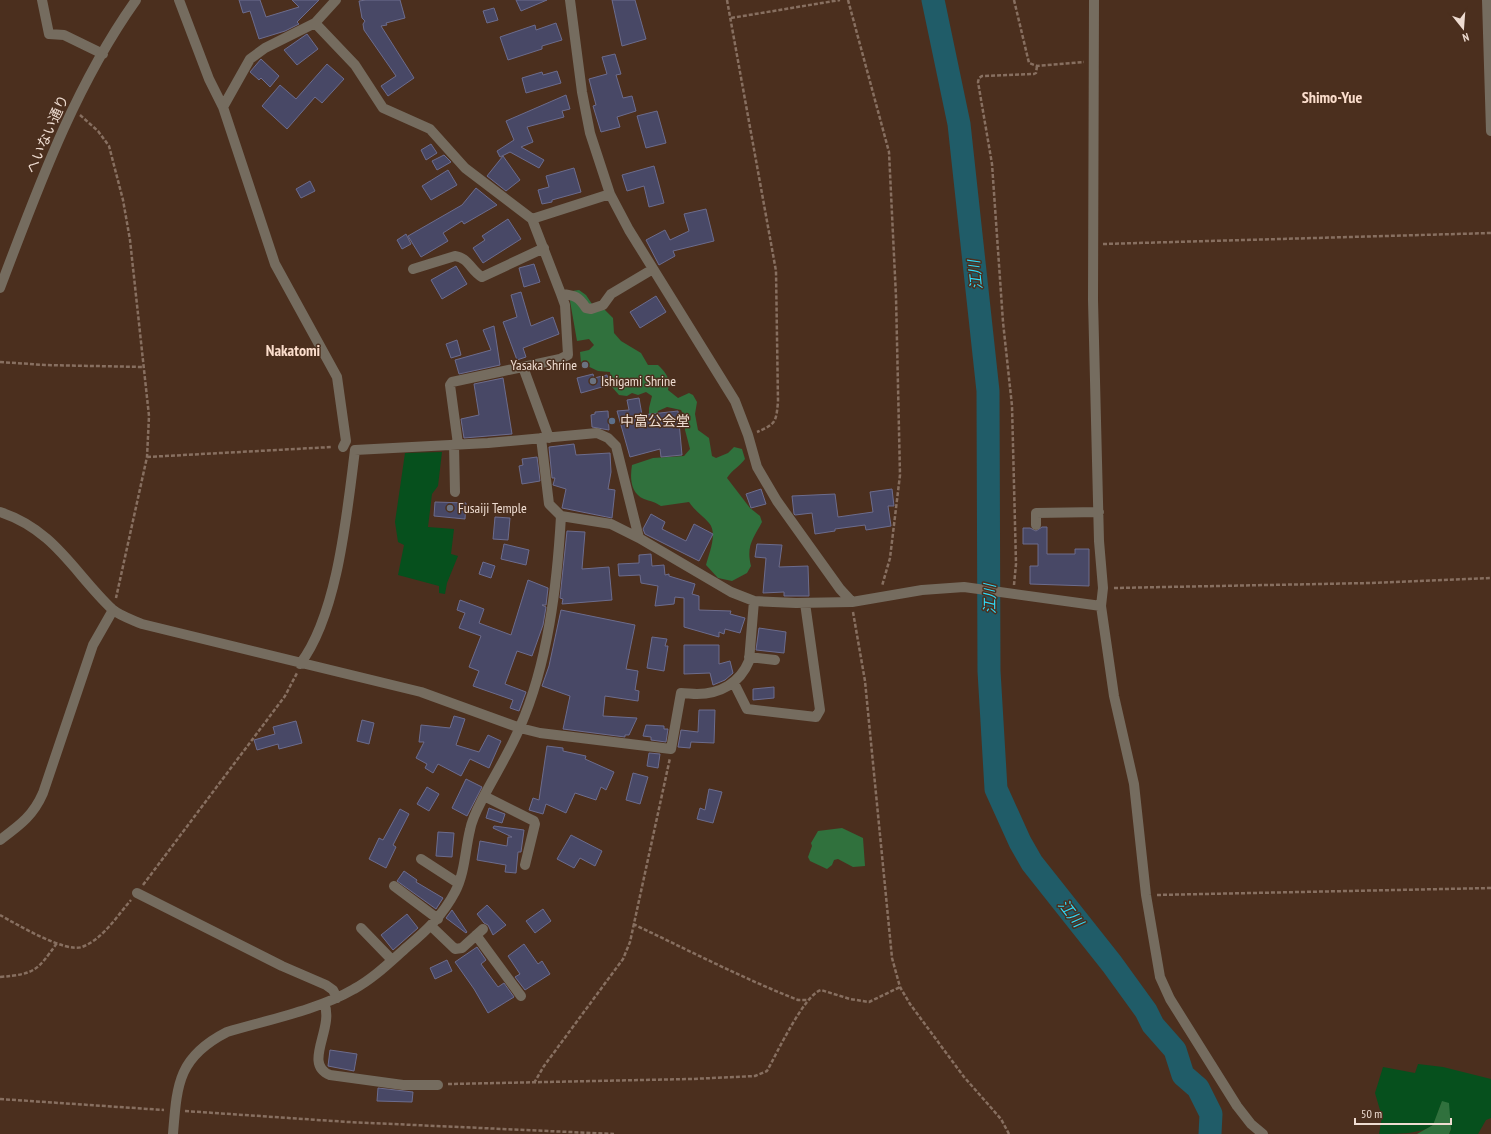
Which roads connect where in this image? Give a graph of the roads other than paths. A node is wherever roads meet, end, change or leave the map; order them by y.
1 (42, 0) edge
2 (136, 0) edge
3 (179, 0) edge
4 (336, 0) edge
5 (570, 0) edge
6 (1094, 0) edge
7 (1487, 0) edge
8 (315, 23) junction
9 (103, 54) junction
10 (223, 108) junction
11 (1491, 131) edge
12 (610, 194) junction
13 (532, 219) junction
14 (544, 248) junction
15 (413, 269) dead end
16 (653, 269) junction
17 (0, 288) edge
18 (561, 294) junction
19 (523, 367) junction
20 (545, 438) junction
21 (456, 444) junction
22 (343, 447) road end
23 (455, 492) dead end
24 (0, 512) edge
25 (1099, 512) junction
26 (561, 516) junction
27 (1036, 525) dead end
28 (639, 538) junction
29 (754, 601) junction
30 (852, 602) junction
31 (805, 603) junction
32 (1101, 606) junction
33 (113, 610) junction
34 (749, 657) junction
35 (775, 660) dead end
36 (300, 664) junction
37 (734, 683) junction
38 (520, 728) junction
39 (484, 796) junction
40 (0, 840) edge
41 (421, 860) dead end
42 (525, 865) dead end
43 (458, 883) junction
44 (394, 886) dead end
45 (138, 893) road end
46 (434, 922) junction
47 (361, 928) dead end
48 (392, 960) junction
49 (521, 996) dead end
50 (337, 998) junction
51 (324, 1003) junction
52 (438, 1085) road end
53 (173, 1134) edge
54 (1263, 1134) edge

1 - 9 street
2 - 9 street, へいない通り
3 - 10 street
4 - 8 street
5 - 12 street
6 - 25 street
7 - 11 street
8 - 10 street
8 - 13 street
9 - 17 street, へいない通り
10 - 22 street
12 - 13 street
12 - 16 street
13 - 14 street
14 - 15 street
14 - 18 street
16 - 18 street
16 - 30 street
18 - 19 street
19 - 20 street
19 - 21 street
20 - 21 street
20 - 26 street
20 - 28 street
21 - 23 street
21 - 36 street
24 - 33 street
25 - 27 street
25 - 32 street
26 - 28 street
26 - 38 street
28 - 29 street
29 - 31 street
29 - 34 street
30 - 31 street
30 - 32 street
31 - 37 street
32 - 54 street
33 - 36 street
33 - 40 street
34 - 35 street
34 - 37 street
36 - 38 street
37 - 38 street
38 - 39 street
39 - 42 street
39 - 43 street
41 - 43 street
43 - 46 street
44 - 46 street
45 - 50 street
46 - 48 street
46 - 49 street
47 - 48 street
48 - 50 street
50 - 51 street
51 - 52 street
51 - 53 street

